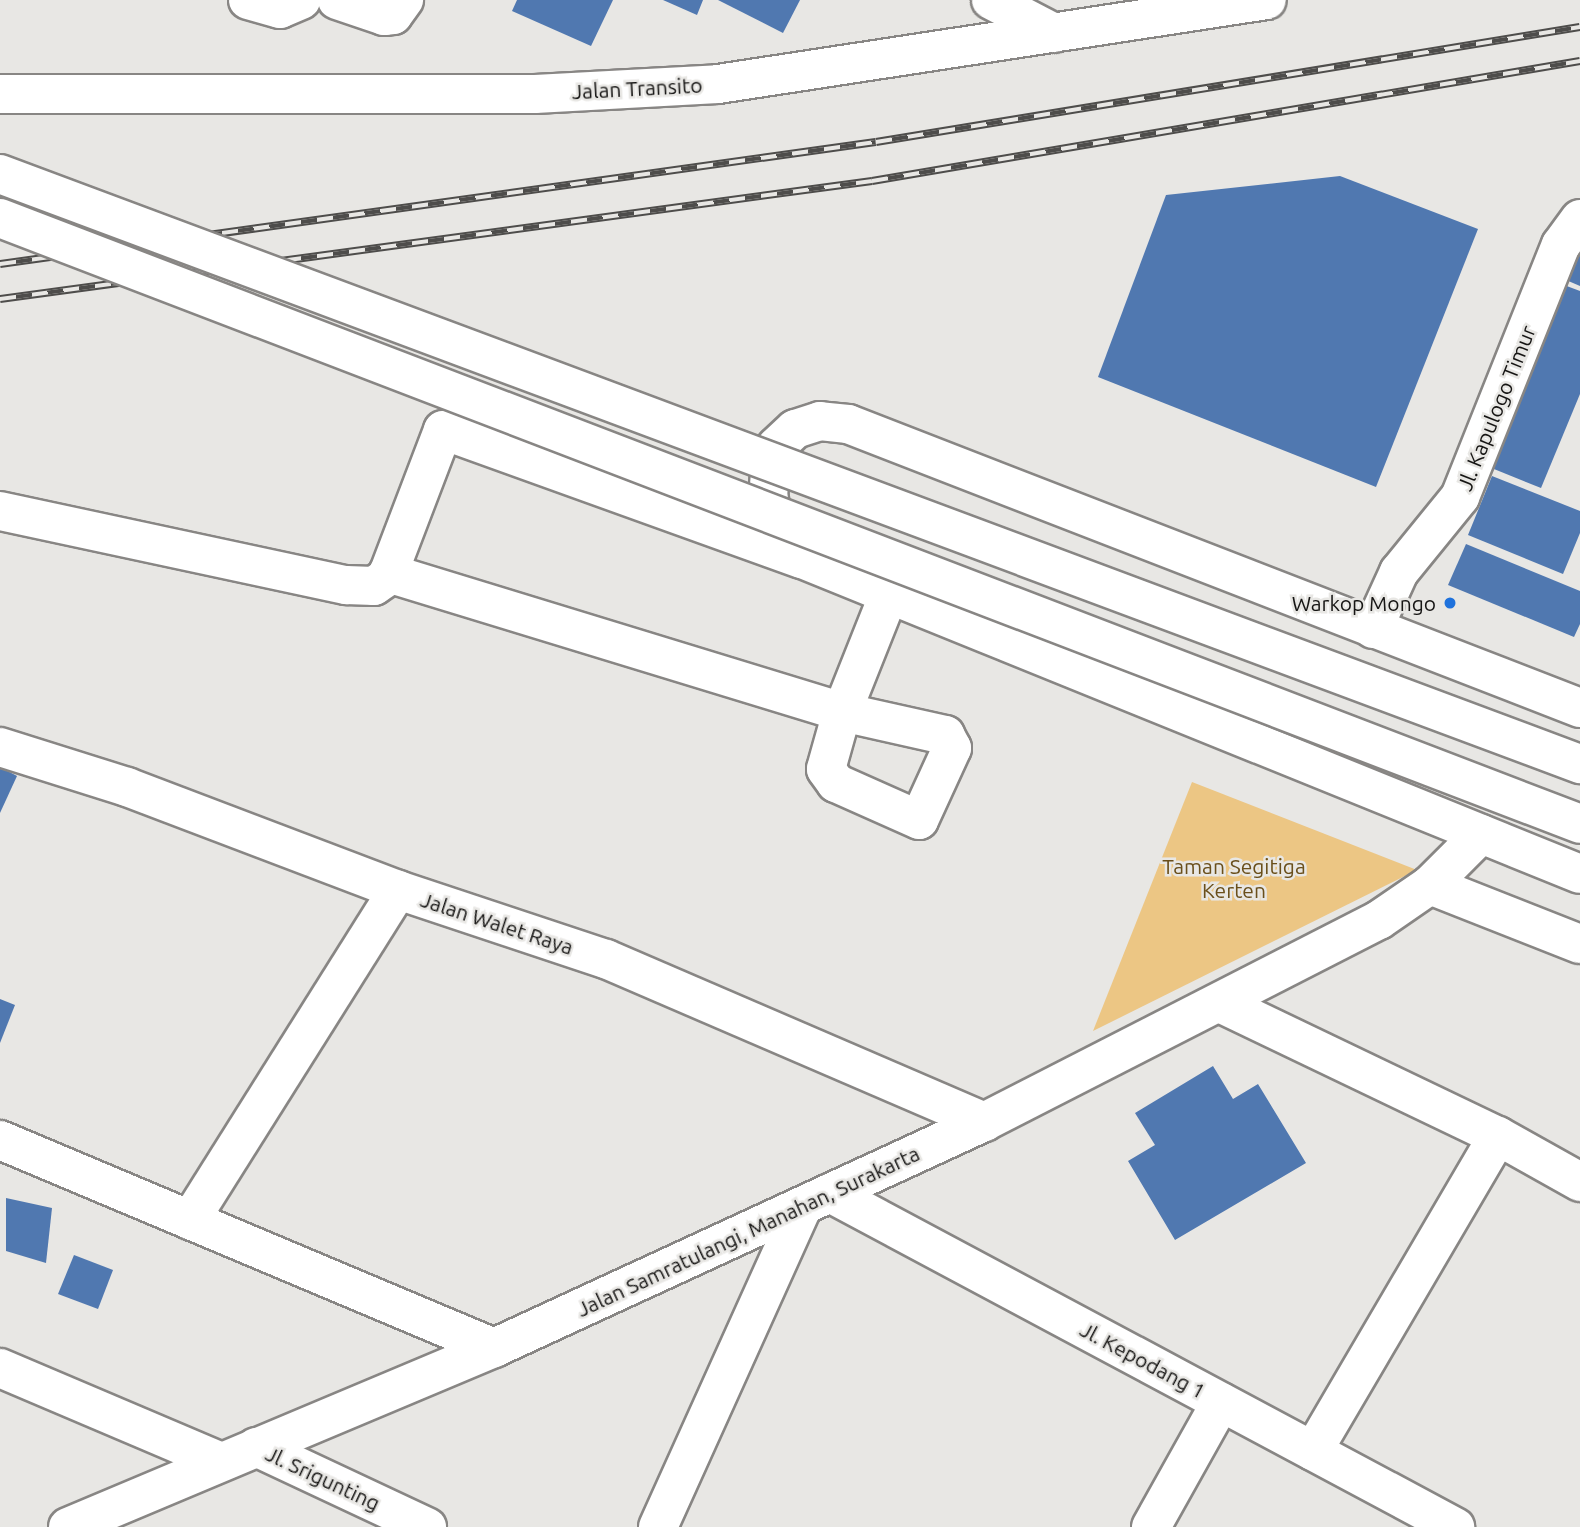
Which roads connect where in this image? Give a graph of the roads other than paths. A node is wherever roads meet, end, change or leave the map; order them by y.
1 (248, 0) edge
2 (301, 0) edge
3 (404, 0) edge
4 (991, 0) edge
5 (1268, 0) edge
6 (347, 2) edge
7 (1136, 10) edge
8 (1054, 33) junction
9 (0, 94) edge
10 (0, 174) edge
11 (0, 218) edge
12 (1580, 219) edge
13 (0, 511) edge
14 (802, 559) junction
15 (388, 573) junction
16 (889, 594) junction
17 (1373, 629) junction
18 (1580, 708) edge
19 (0, 747) edge
20 (1580, 764) edge
21 (1580, 824) edge
22 (1481, 834) junction
23 (1580, 874) edge
24 (398, 890) junction
25 (1420, 893) junction
26 (1580, 944) edge
27 (1220, 1003) junction
28 (984, 1122) junction
29 (1498, 1136) junction
30 (0, 1140) edge
31 (1580, 1182) edge
32 (817, 1199) junction
33 (190, 1220) junction
34 (494, 1348) junction
35 (0, 1368) edge
36 (1222, 1402) junction
37 (256, 1447) junction
38 (1313, 1451) junction
39 (219, 1461) junction
40 (68, 1527) edge
41 (427, 1527) edge
42 (658, 1527) edge
43 (1151, 1527) edge
44 (1455, 1527) edge

1 - 2 main road
3 - 6 main road
4 - 8 main road
5 - 7 main road, Jalan Transito
7 - 8 main road, Jalan Transito
8 - 9 main road, Jalan Transito
10 - 20 main road, bridge
11 - 21 main road, bridge
12 - 17 main road, Jl. Kapulogo Timur
13 - 15 main road
14 - 15 main road
14 - 16 main road
14 - 17 main road
15 - 16 main road
16 - 22 main road
17 - 18 main road
19 - 24 main road, Jalan Walet Raya
22 - 23 main road
22 - 25 main road, Jalan Samratulangi, Manahan, Surakarta
24 - 28 main road, Jalan Walet Raya
24 - 33 main road
25 - 26 main road
25 - 27 main road, Jalan Samratulangi, Manahan, Surakarta
27 - 28 main road, Jalan Samratulangi, Manahan, Surakarta
27 - 29 main road
28 - 32 main road, Jalan Samratulangi, Manahan, Surakarta
29 - 31 main road
29 - 38 main road
30 - 33 main road
32 - 34 main road, Jalan Samratulangi, Manahan, Surakarta
32 - 36 main road, Jl. Kepodang 1
32 - 42 main road
33 - 34 main road
34 - 37 main road, Jalan Samratulangi, Manahan, Surakarta
35 - 39 main road
36 - 38 main road, Jl. Kepodang 1
36 - 43 main road
37 - 39 main road, Jalan Samratulangi, Manahan, Surakarta
37 - 41 main road, Jl. Srigunting
38 - 44 main road, Jl. Kepodang 1
39 - 40 main road, Jalan Samratulangi, Manahan, Surakarta

